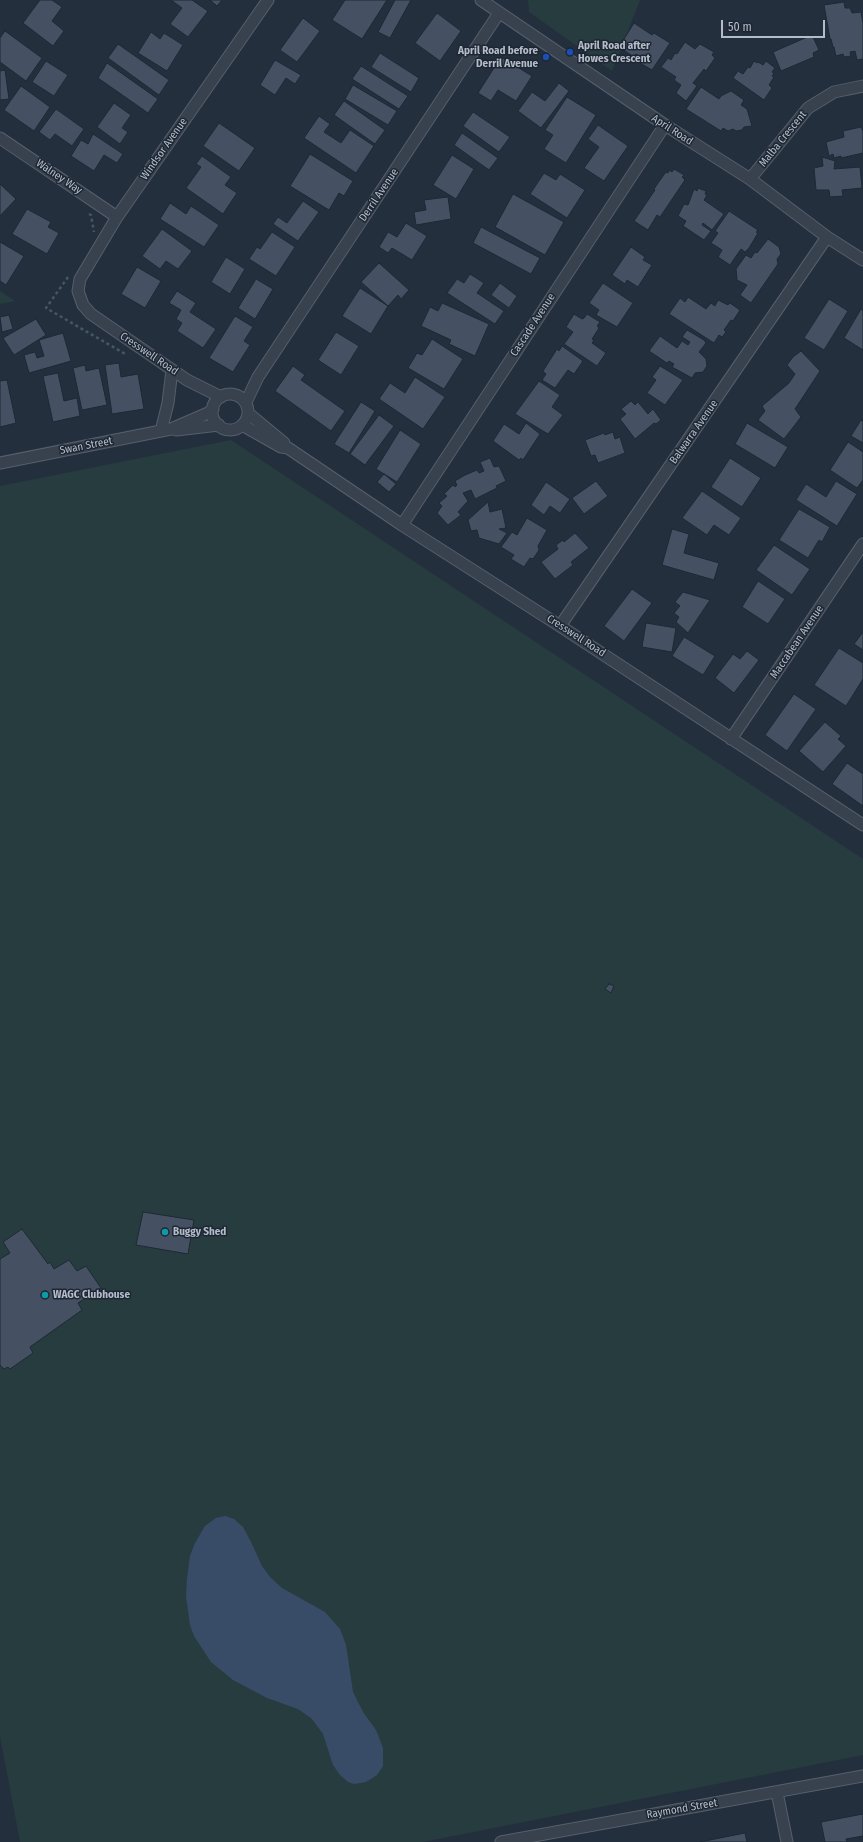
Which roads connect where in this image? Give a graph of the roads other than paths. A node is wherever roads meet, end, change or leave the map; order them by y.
1 (268, 0) edge
2 (481, 0) edge
3 (500, 14) junction
4 (863, 86) edge
5 (665, 125) junction
6 (0, 138) edge
7 (750, 179) junction
8 (117, 217) junction
9 (827, 237) junction
10 (863, 260) edge
11 (83, 305) joint
12 (172, 370) junction
13 (258, 377) junction
14 (236, 395) junction
15 (221, 397) junction
16 (213, 408) junction
17 (247, 408) junction
18 (219, 425) junction
19 (242, 425) junction
20 (166, 430) junction
21 (288, 448) junction
22 (0, 463) edge
23 (402, 525) junction
24 (863, 544) edge
25 (560, 626) junction
26 (731, 739) junction
27 (863, 825) edge
28 (863, 1776) edge
29 (777, 1792) junction
30 (526, 1840) edge
31 (501, 1842) edge
32 (787, 1842) edge

1 - 8 street, Windsor Avenue
2 - 3 street, April Road
3 - 5 street, April Road
3 - 13 street, Derril Avenue
4 - 7 street, Malba Crescent
5 - 7 street, April Road
5 - 23 street, Cascade Avenue
6 - 8 street, Walney Way
7 - 9 street, April Road
8 - 11 street, Windsor Avenue
9 - 10 street, April Road
9 - 25 street, Balwarra Avenue
11 - 12 street, Cresswell Road
12 - 15 street, Cresswell Road
12 - 20 street
13 - 14 street, Derril Avenue
13 - 17 street, Derril Avenue
14 - 15 street
14 - 17 street
15 - 16 street
16 - 18 street
16 - 20 street, Swan Street
17 - 19 street
17 - 21 street, Cresswell Road
18 - 19 street
18 - 20 street, Swan Street
19 - 21 street, Cresswell Road
20 - 22 street, Swan Street
21 - 23 street, Cresswell Road
23 - 25 street, Cresswell Road
24 - 26 street, Maccabean Avenue
25 - 26 street, Cresswell Road
26 - 27 street, Cresswell Road
28 - 29 street, Raymond Street
29 - 30 street, Raymond Street
29 - 32 street
30 - 31 street, Raymond Street

